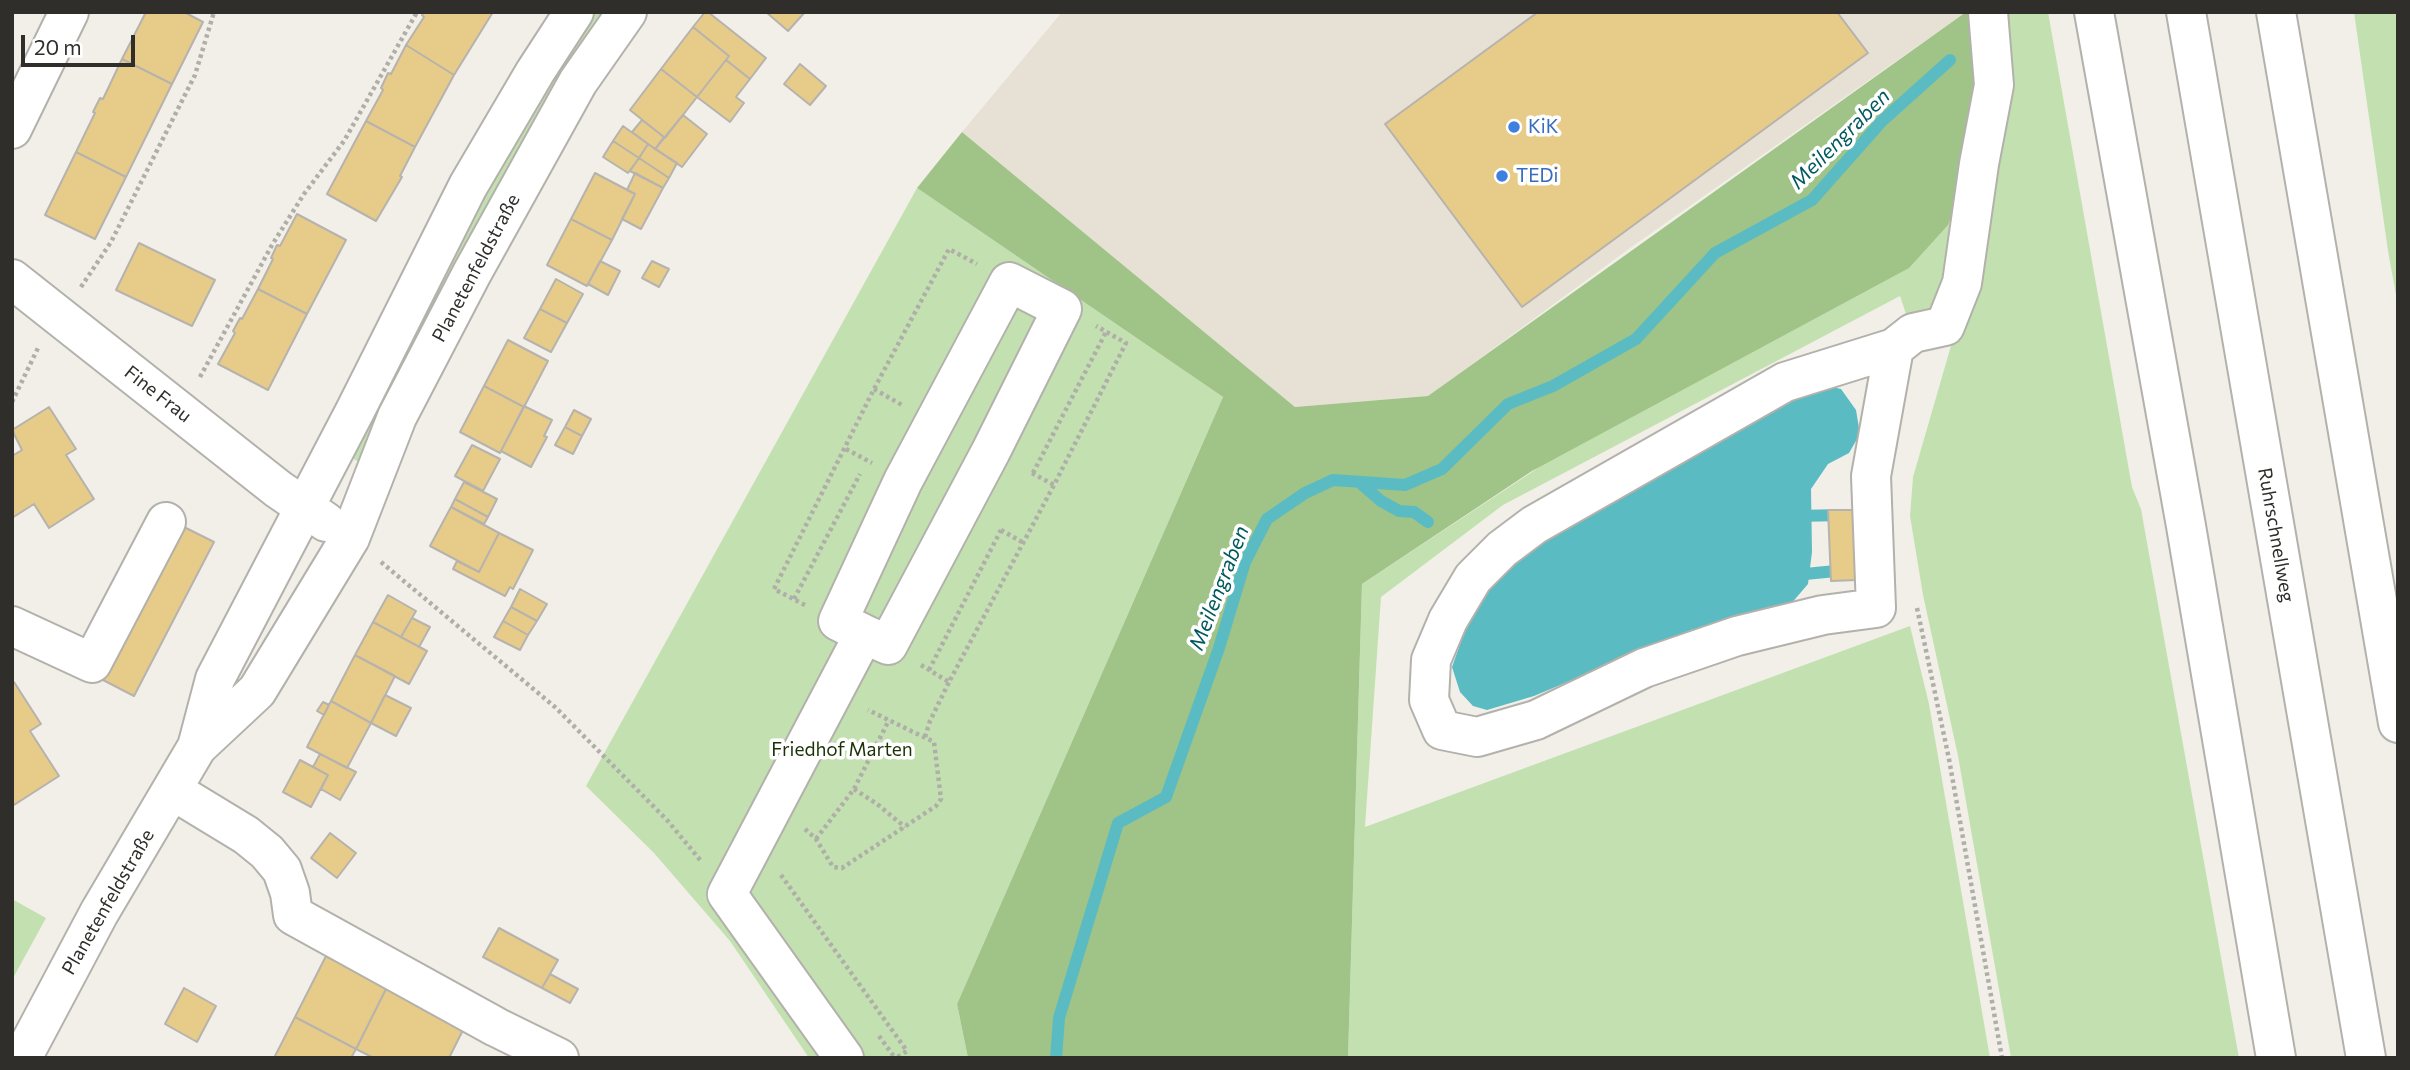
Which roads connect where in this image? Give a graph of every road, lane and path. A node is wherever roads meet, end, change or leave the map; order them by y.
1 (69, 12) edge
2 (214, 12) edge
3 (417, 12) edge
4 (575, 12) edge
5 (627, 12) edge
6 (1987, 12) edge
7 (2086, 12) edge
8 (2094, 12) edge
9 (2186, 12) edge
10 (2276, 12) edge
11 (2100, 52) junction
12 (12, 129) edge
13 (12, 279) edge
14 (1009, 282) junction
15 (1062, 309) junction
16 (52, 329) junction
17 (1106, 332) junction
18 (1894, 348) junction
19 (12, 402) edge
20 (180, 411) junction
21 (867, 461) dead end
22 (1033, 473) dead end
23 (305, 508) junction
24 (166, 522) dead end
25 (1001, 530) dead end
26 (349, 538) junction
27 (1914, 597) dead end
28 (794, 599) junction
29 (12, 626) edge
30 (863, 633) junction
31 (929, 670) junction
32 (949, 682) junction
33 (833, 693) junction
34 (889, 720) junction
35 (2398, 723) edge
36 (925, 737) junction
37 (197, 747) junction
38 (854, 789) junction
39 (172, 790) junction
40 (775, 803) junction
41 (905, 827) junction
42 (756, 839) junction
43 (816, 839) junction
44 (727, 894) junction
45 (493, 1042) edge
46 (22, 1058) edge
47 (559, 1058) edge
48 (844, 1058) edge
49 (896, 1058) edge
50 (2002, 1058) edge
51 (2276, 1058) edge
52 (2366, 1058) edge

1 - 12 main road
2 - 16 path
3 - 20 path
4 - 23 main road, Planetenfeldstraße
5 - 26 main road, Planetenfeldstraße
6 - 18 main road
7 - 11 main road
8 - 11 main road
9 - 52 main road, Ruhrschnellweg
10 - 35 main road
11 - 51 main road
13 - 16 main road, Fine Frau
14 - 15 main road
14 - 28 path
14 - 30 main road
15 - 17 path
15 - 30 main road
16 - 19 path
16 - 20 main road, Fine Frau
17 - 22 path
17 - 32 path
18 - 18 main road
20 - 23 main road, Fine Frau
21 - 28 path
23 - 26 main road
23 - 37 main road, Planetenfeldstraße
24 - 29 main road
25 - 31 path
26 - 37 main road, Planetenfeldstraße
26 - 44 path
27 - 50 path
28 - 30 path
30 - 31 path
30 - 33 main road
31 - 32 path
32 - 36 path
33 - 34 path
33 - 40 main road
34 - 36 path
34 - 38 path
36 - 41 path
37 - 39 main road, Planetenfeldstraße
38 - 41 path
38 - 43 path
39 - 45 main road
39 - 46 main road, Planetenfeldstraße
40 - 42 main road
40 - 43 path
41 - 43 path
42 - 44 main road
42 - 49 path
44 - 48 main road
45 - 47 main road

